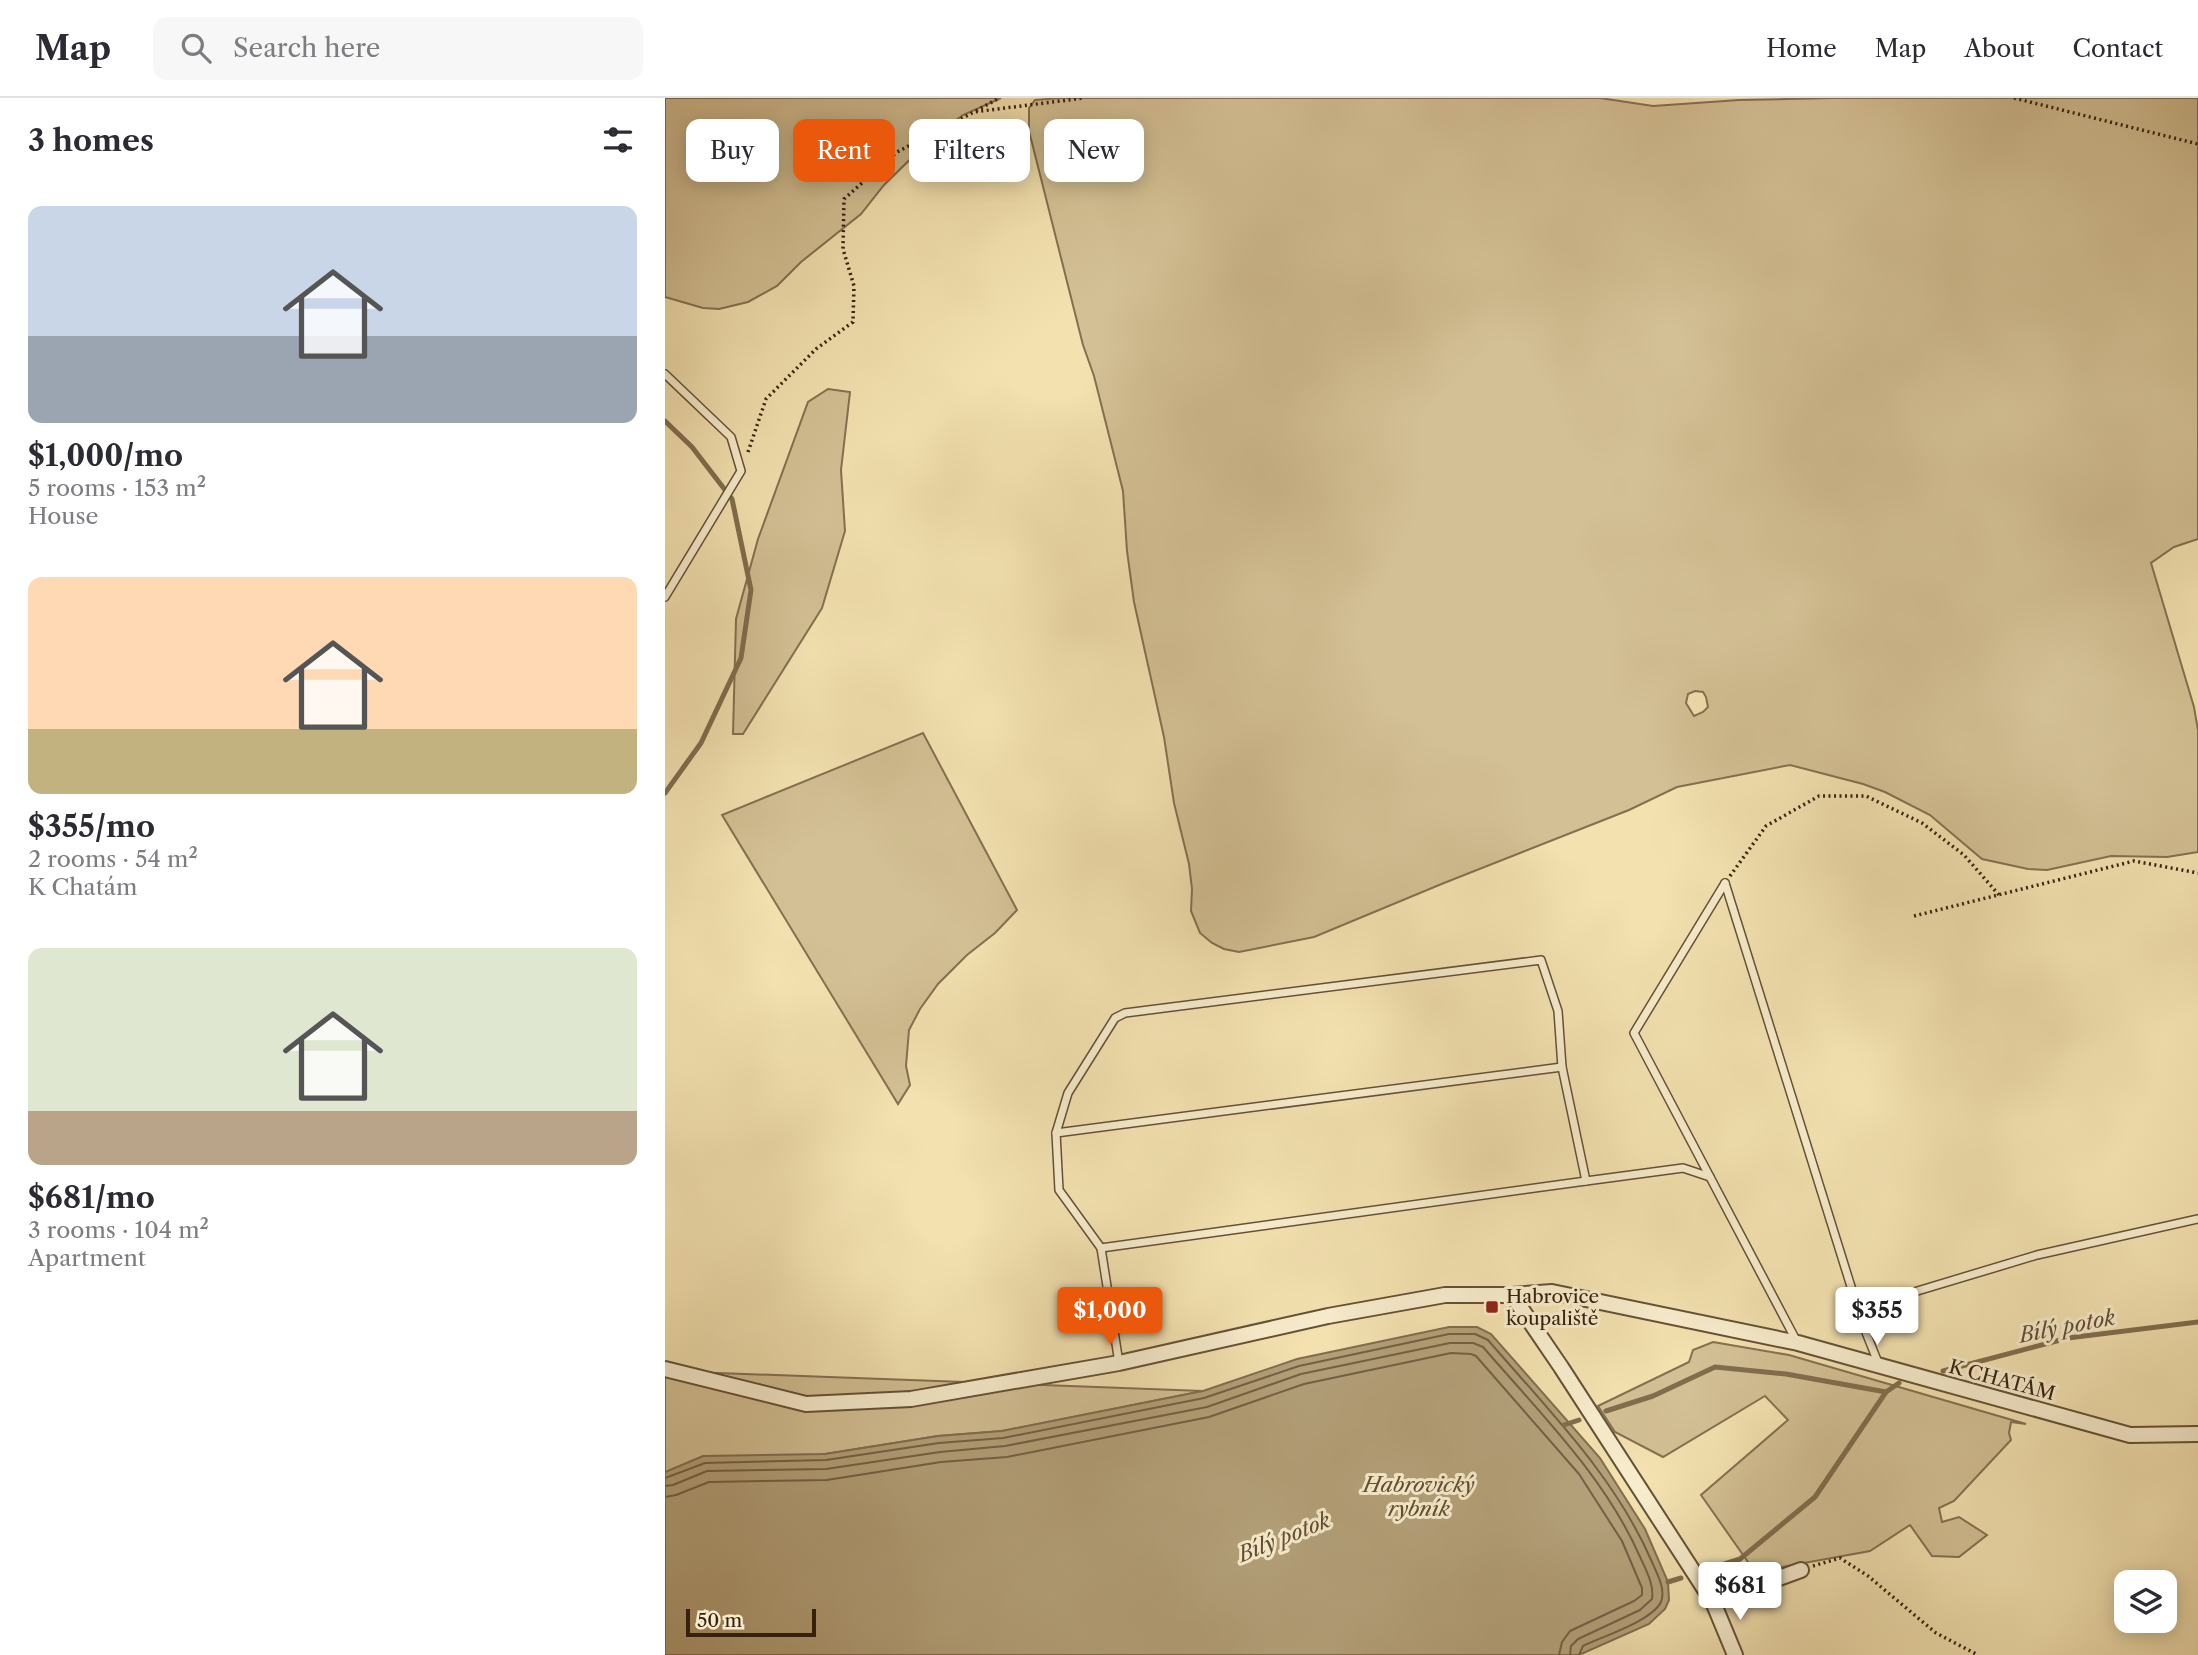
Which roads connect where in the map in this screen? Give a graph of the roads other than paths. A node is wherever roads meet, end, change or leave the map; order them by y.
1 (665, 374) edge
2 (665, 597) edge
3 (1562, 1067) junction
4 (1056, 1133) junction
5 (1710, 1177) junction
6 (1586, 1181) junction
7 (2198, 1219) edge
8 (1101, 1248) junction
9 (1512, 1295) junction
10 (1863, 1325) junction
11 (1798, 1343) junction
12 (1119, 1363) junction
13 (1879, 1366) junction
14 (665, 1369) edge
15 (2198, 1434) edge
16 (1801, 1570) road end
17 (1713, 1602) junction
18 (1735, 1655) edge

1 - 2 lane
3 - 4 lane
3 - 4 lane
3 - 6 lane
4 - 8 lane
5 - 6 lane
5 - 10 lane
5 - 11 lane
6 - 8 lane
7 - 10 lane
8 - 12 lane
9 - 11 street, K CHATÁM
9 - 12 street, K CHATÁM
9 - 17 street
10 - 13 lane
11 - 13 street, K CHATÁM
12 - 14 street, K CHATÁM
13 - 15 street, K CHATÁM
16 - 17 street
17 - 18 street

